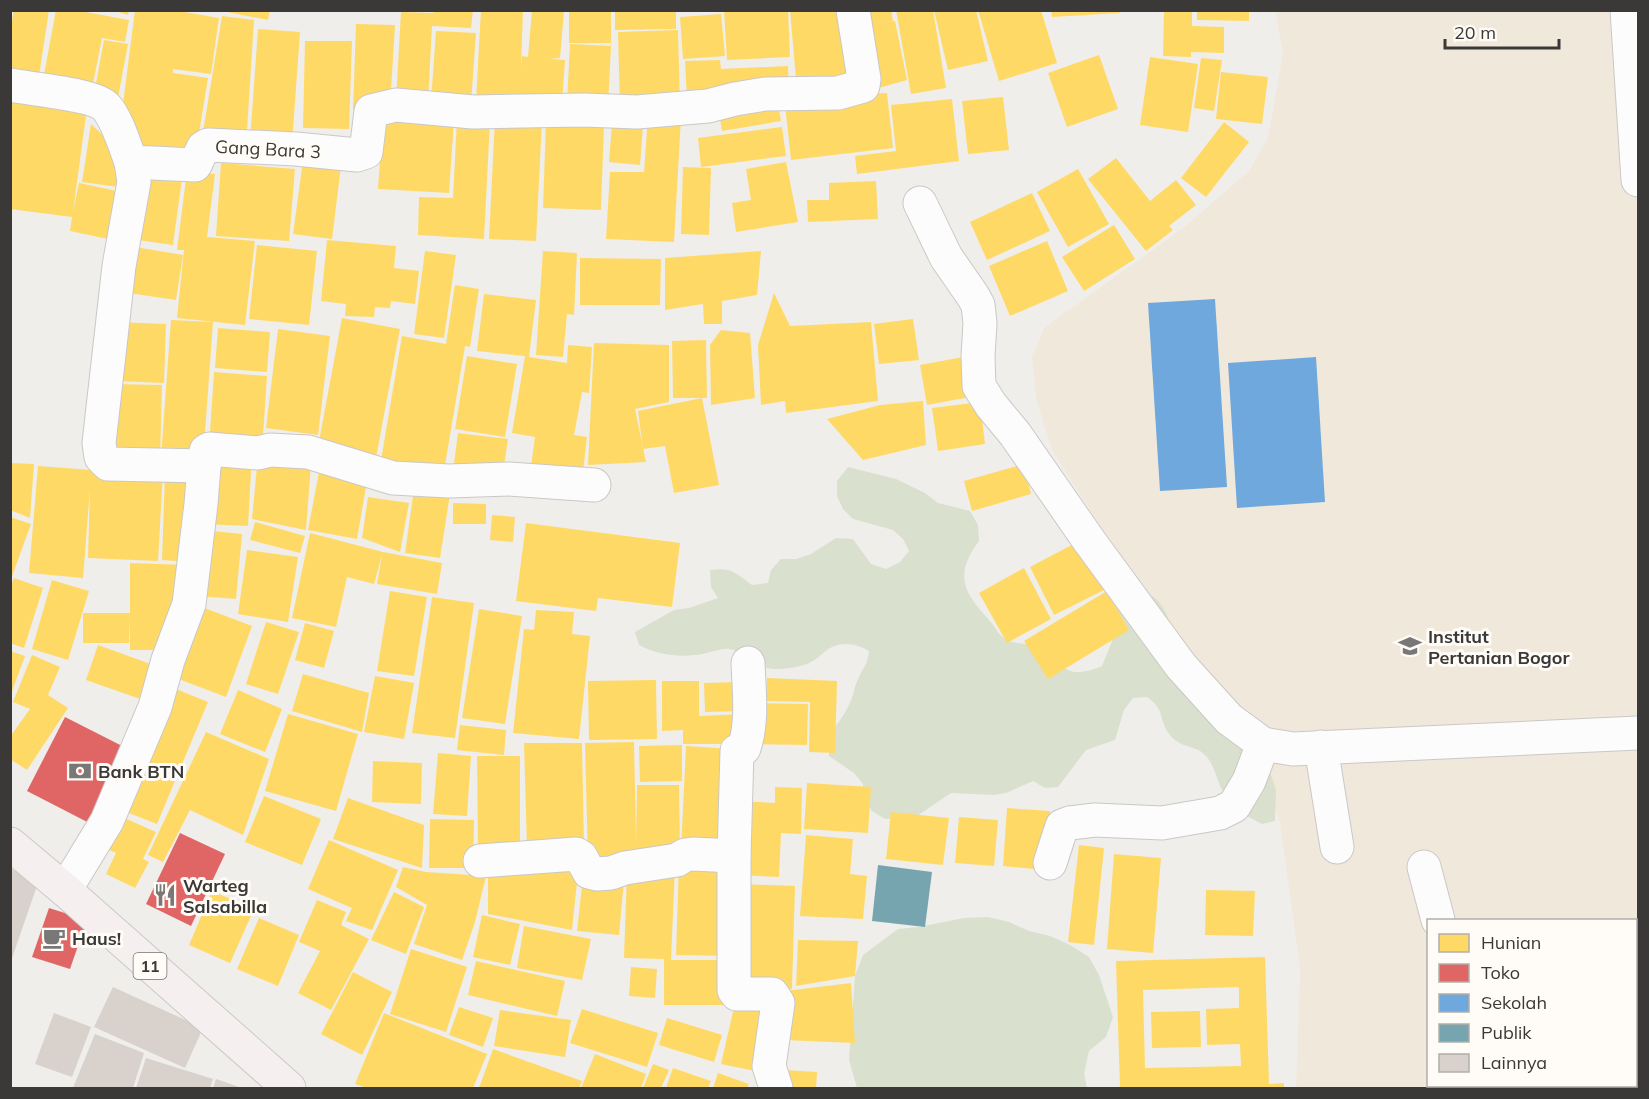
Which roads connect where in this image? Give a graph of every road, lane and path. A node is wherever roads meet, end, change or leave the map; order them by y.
1 (853, 10) edge
2 (1627, 10) edge
3 (10, 85) edge
4 (131, 162) junction
5 (1638, 180) edge
6 (920, 203) dead end
7 (204, 466) junction
8 (594, 485) dead end
9 (748, 663) dead end
10 (1638, 733) edge
11 (1263, 744) junction
12 (1321, 747) junction
13 (10, 844) edge
14 (1337, 847) dead end
15 (734, 856) junction
16 (480, 861) dead end
17 (1050, 863) dead end
18 (1424, 867) dead end
19 (65, 890) junction
20 (1437, 919) edge
21 (289, 1089) edge
22 (776, 1089) edge

1 - 4 street, Gang Bara 3
2 - 5 street
3 - 4 street
4 - 7 street
6 - 11 street
7 - 8 street
7 - 19 street
9 - 15 street
10 - 12 street
11 - 12 street
11 - 17 street
12 - 14 street
13 - 19 highway, 11
15 - 16 street
15 - 22 street
18 - 20 street
19 - 21 highway, 11

